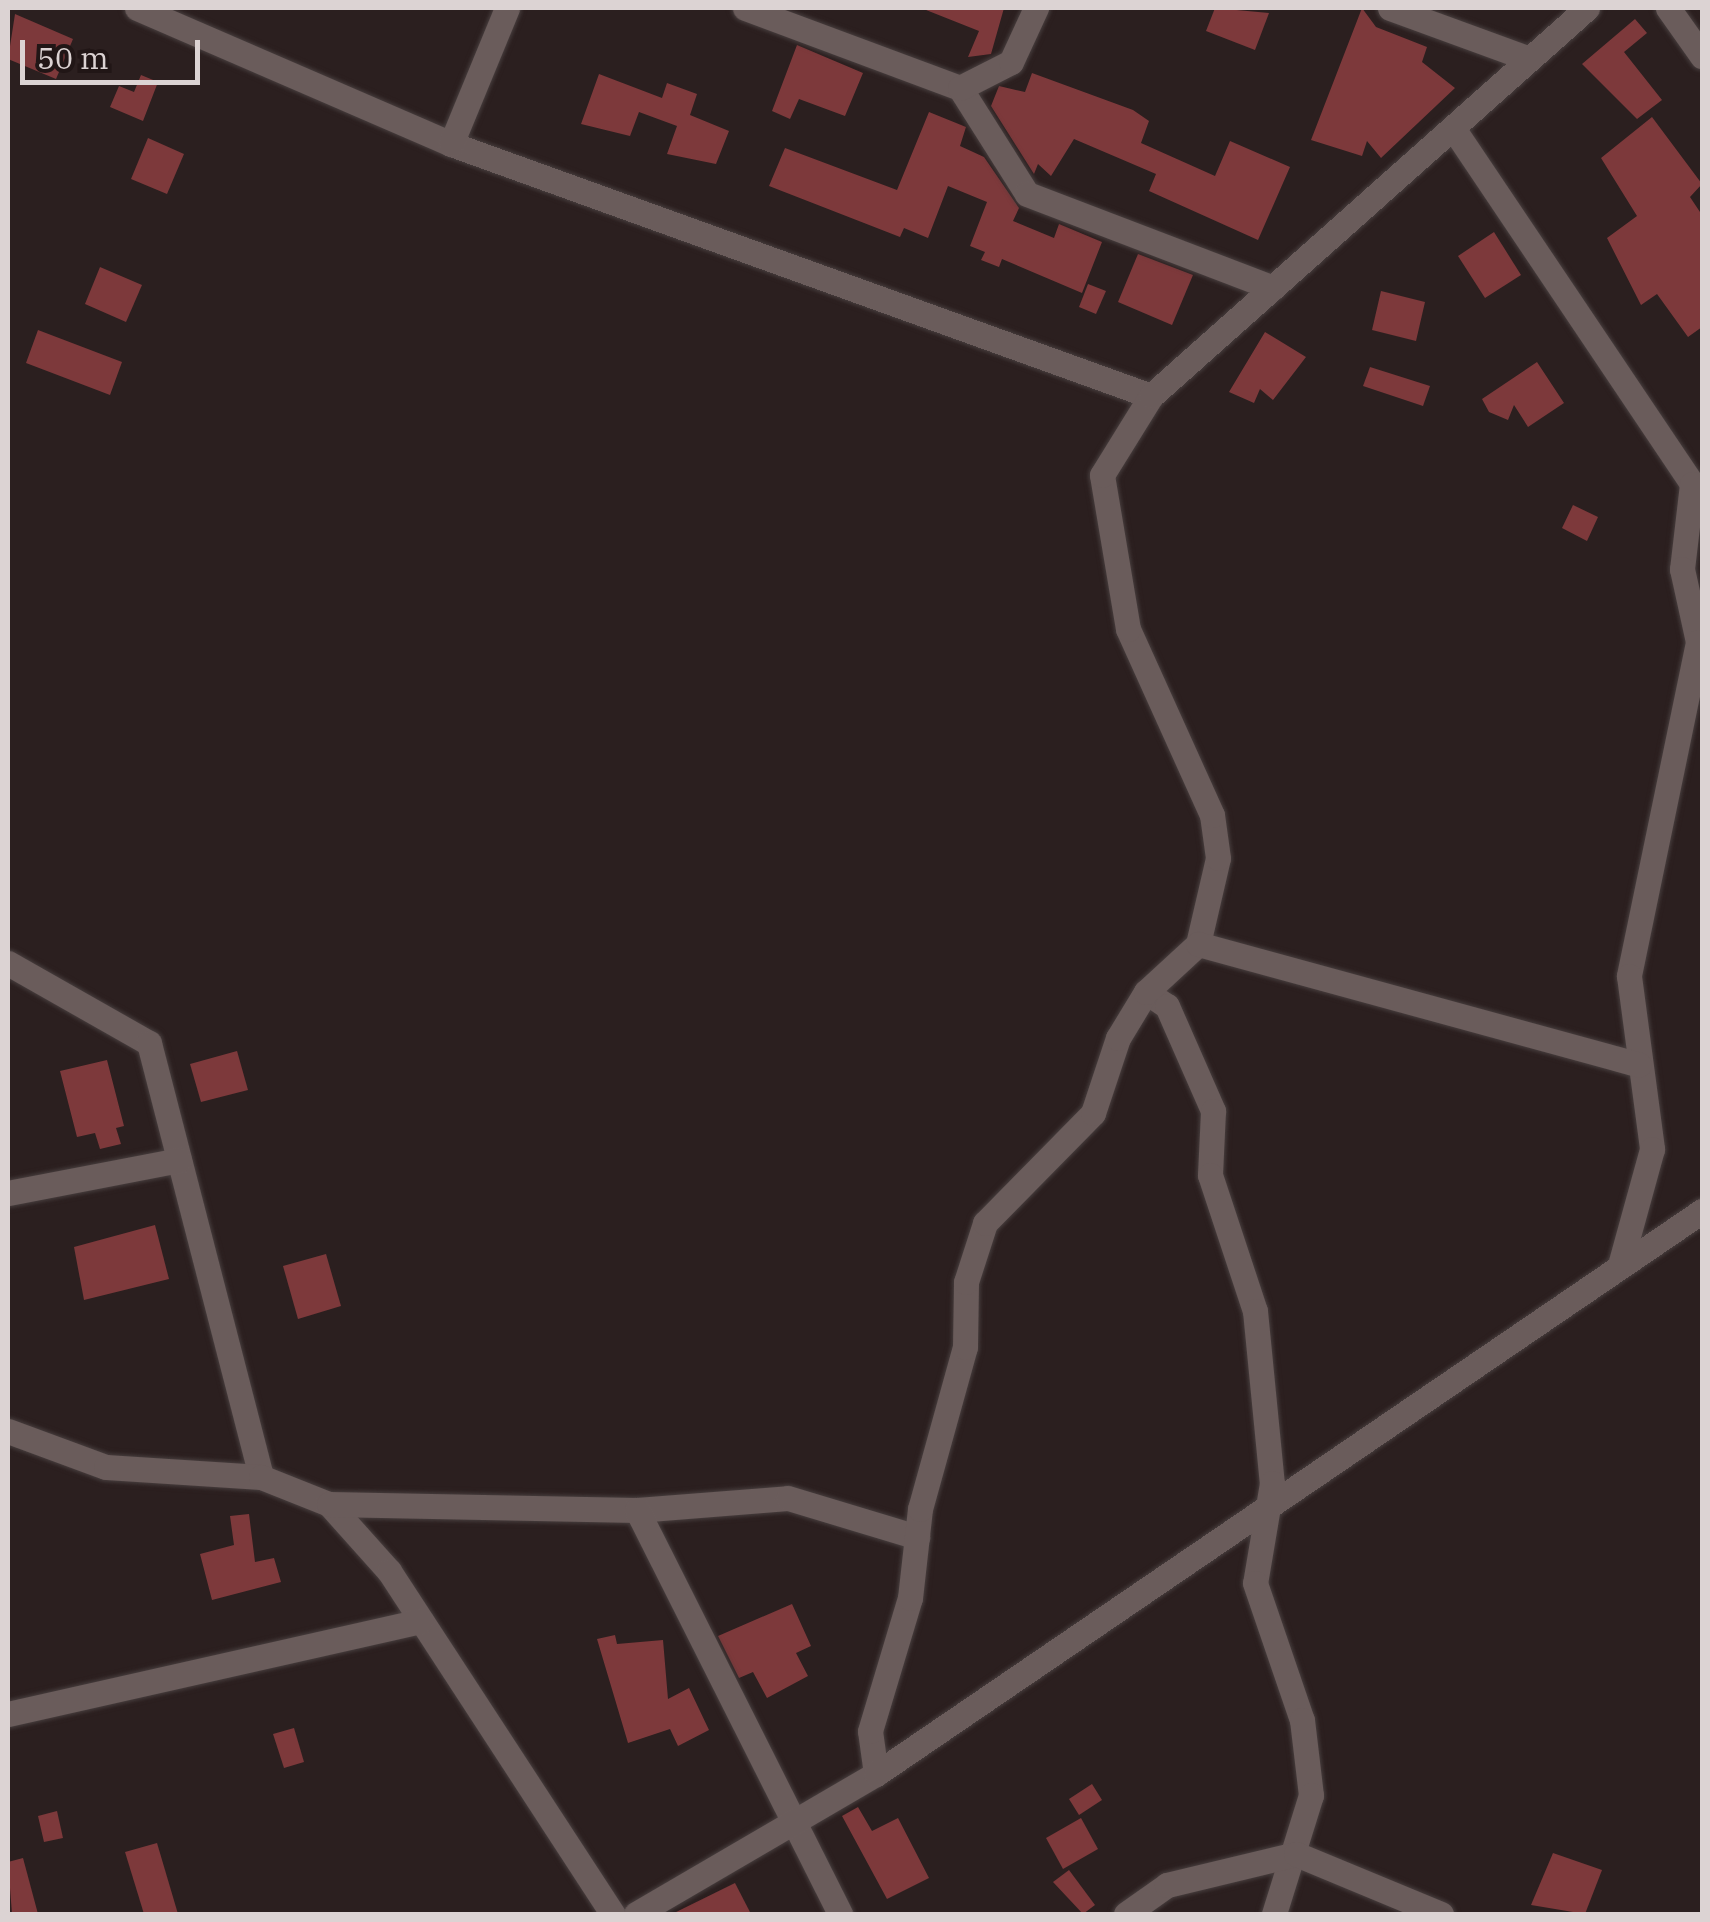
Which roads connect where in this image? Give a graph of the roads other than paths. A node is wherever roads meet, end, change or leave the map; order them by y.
1 (137, 8) edge
2 (507, 8) edge
3 (745, 8) edge
4 (1036, 8) edge
5 (1390, 8) edge
6 (1587, 8) edge
7 (1668, 8) edge
8 (1702, 56) edge
9 (1529, 59) junction
10 (960, 88) junction
11 (1455, 130) junction
12 (451, 144) junction
13 (1273, 288) junction
14 (1151, 396) junction
15 (1700, 640) edge
16 (1198, 944) junction
17 (8, 962) edge
18 (1146, 992) junction
19 (1639, 1066) junction
20 (179, 1160) junction
21 (8, 1193) edge
22 (1702, 1210) edge
23 (1620, 1264) junction
24 (8, 1431) edge
25 (261, 1477) junction
26 (329, 1504) junction
27 (637, 1510) junction
28 (1262, 1514) junction
29 (917, 1537) junction
30 (421, 1621) junction
31 (8, 1714) edge
32 (876, 1774) junction
33 (794, 1822) junction
34 (1296, 1854) junction
35 (612, 1914) edge
36 (636, 1914) edge
37 (840, 1914) edge
38 (1126, 1914) edge
39 (1274, 1914) edge
40 (1441, 1914) edge

1 - 12 street
2 - 12 street
3 - 10 street
4 - 10 street
5 - 9 street
6 - 9 street
7 - 8 street
9 - 11 street
10 - 13 street
11 - 13 street
11 - 15 street
12 - 14 street
13 - 14 street
14 - 16 street
15 - 19 street
16 - 18 street
16 - 19 street
17 - 20 street
18 - 28 street
18 - 29 street
19 - 23 street
20 - 21 street
20 - 25 street
22 - 23 street
23 - 28 street
24 - 25 street
25 - 26 street
26 - 27 street
26 - 30 street
27 - 29 street
27 - 33 street
28 - 32 street
28 - 34 street
29 - 32 street
30 - 31 street
30 - 35 street
32 - 33 street
33 - 36 street
33 - 37 street
34 - 38 street
34 - 39 street
34 - 40 street

